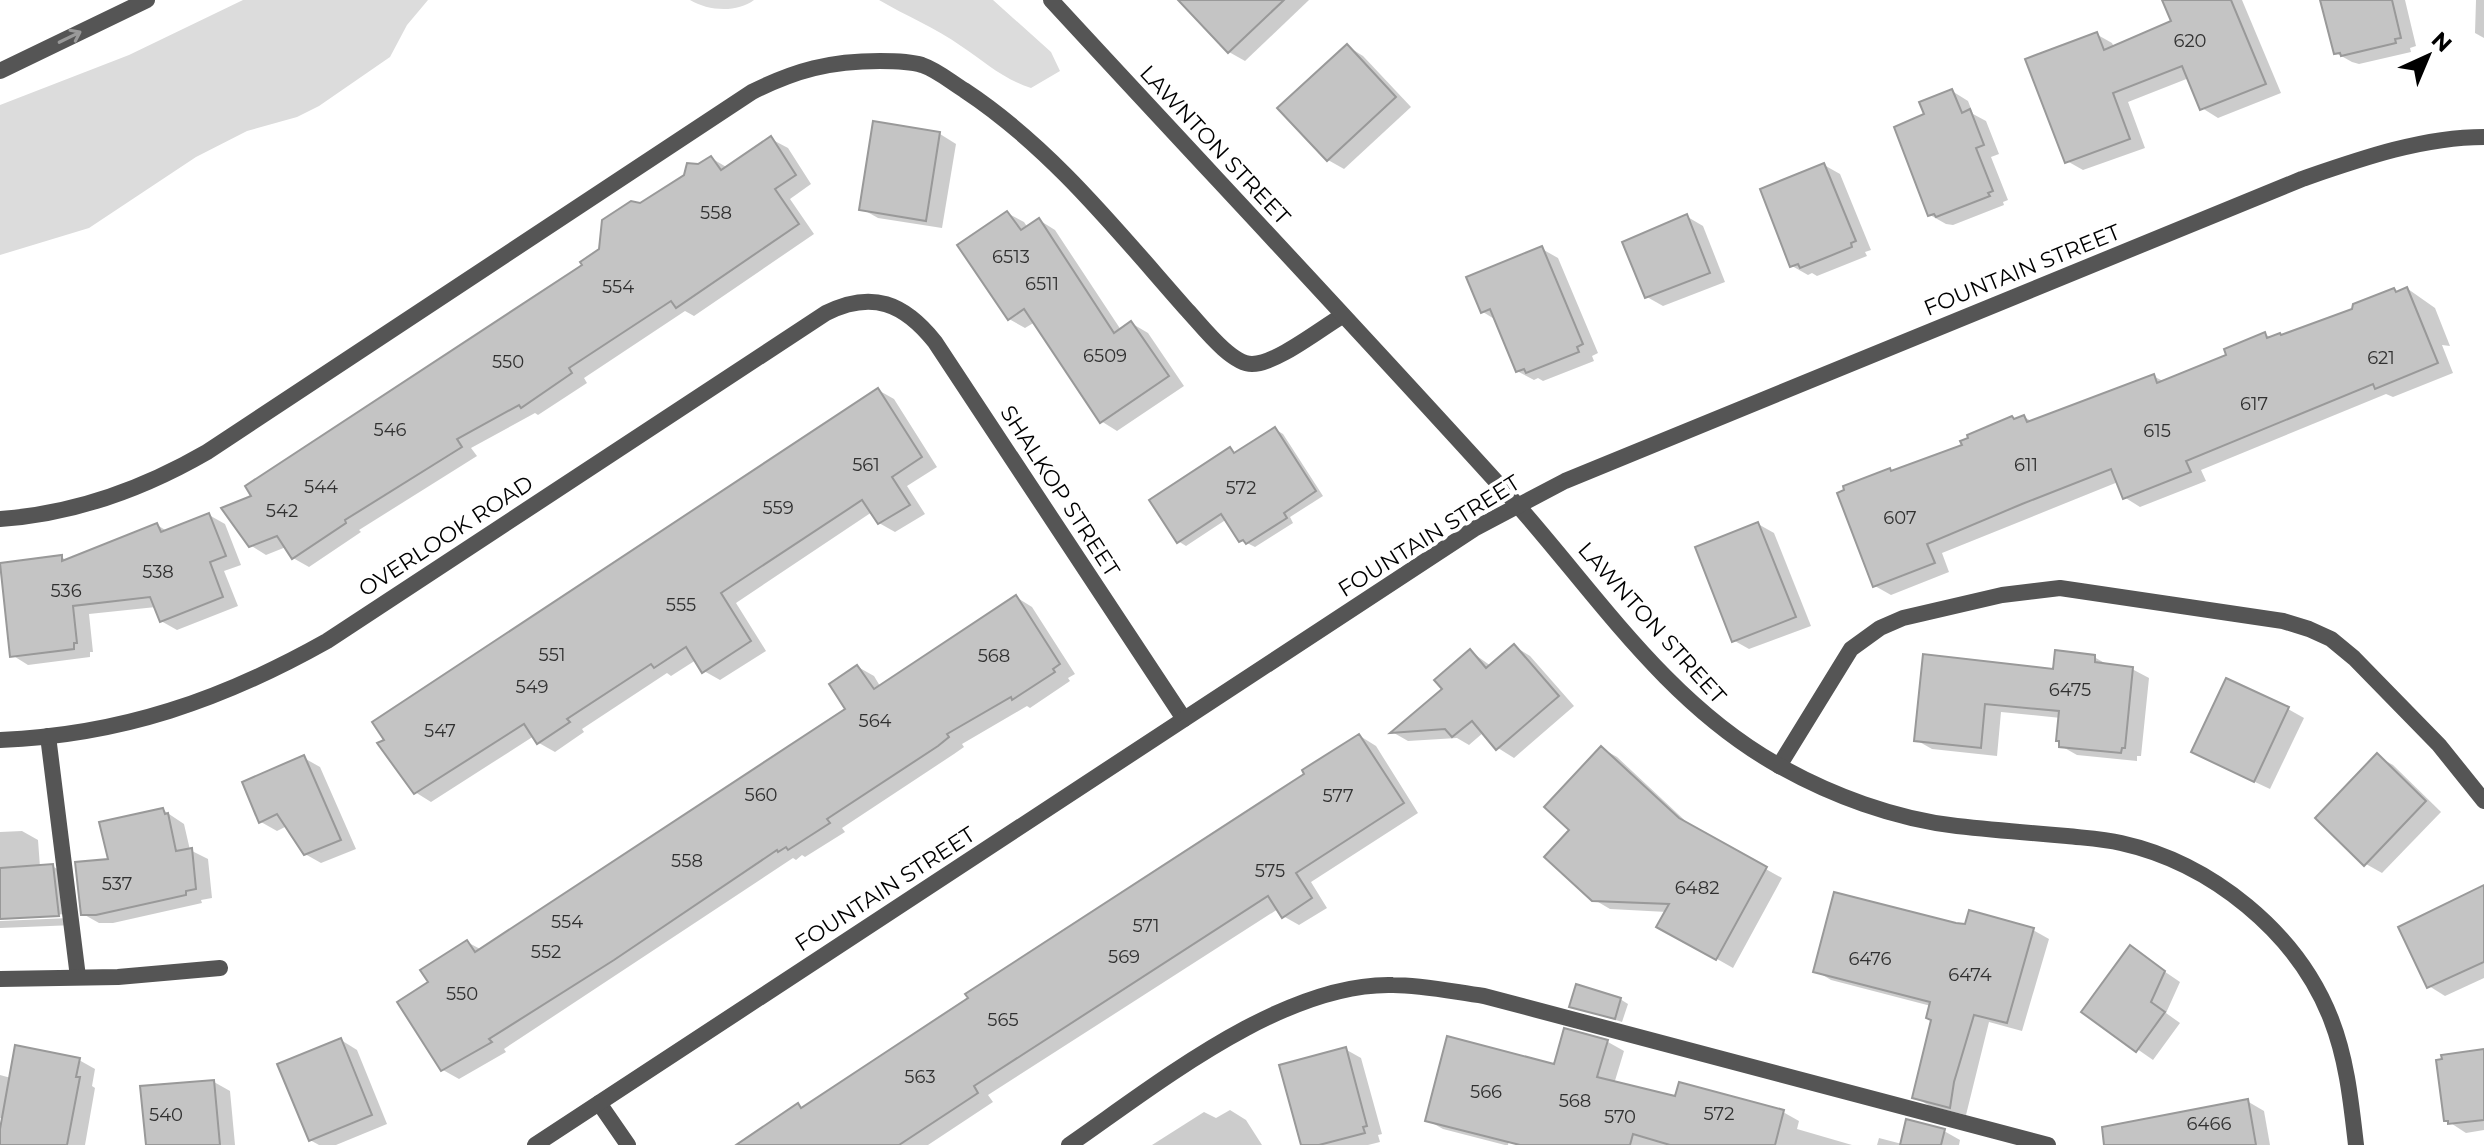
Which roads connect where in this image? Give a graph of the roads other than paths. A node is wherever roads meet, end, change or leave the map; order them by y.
1 (147, 0) edge
2 (1051, 0) edge
3 (0, 71) edge
4 (2484, 137) edge
5 (885, 303) joint
6 (1342, 316) junction
7 (1516, 504) junction
8 (0, 519) edge
9 (1184, 719) junction
10 (48, 736) junction
11 (0, 740) edge
12 (1779, 766) junction
13 (2484, 801) edge
14 (220, 968) dead end
15 (78, 977) junction
16 (0, 979) edge
17 (599, 1103) junction
18 (535, 1145) edge
19 (628, 1145) edge
20 (1069, 1145) edge
21 (2048, 1145) edge
22 (2356, 1145) edge

3 -> 1 street
2 - 6 street, LAWNTON STREET
4 - 7 street, FOUNTAIN STREET
5 - 9 street, SHALKOP STREET
5 - 10 street, OVERLOOK ROAD
6 - 7 street, LAWNTON STREET
6 - 8 street
7 - 9 street, FOUNTAIN STREET
7 - 12 street, LAWNTON STREET
9 - 17 street, FOUNTAIN STREET
10 - 11 street, OVERLOOK ROAD
10 - 15 street
12 - 13 street
12 - 22 street, LAWNTON STREET
14 - 15 street
15 - 16 street
17 - 18 street, FOUNTAIN STREET
17 - 19 street
20 - 21 street

